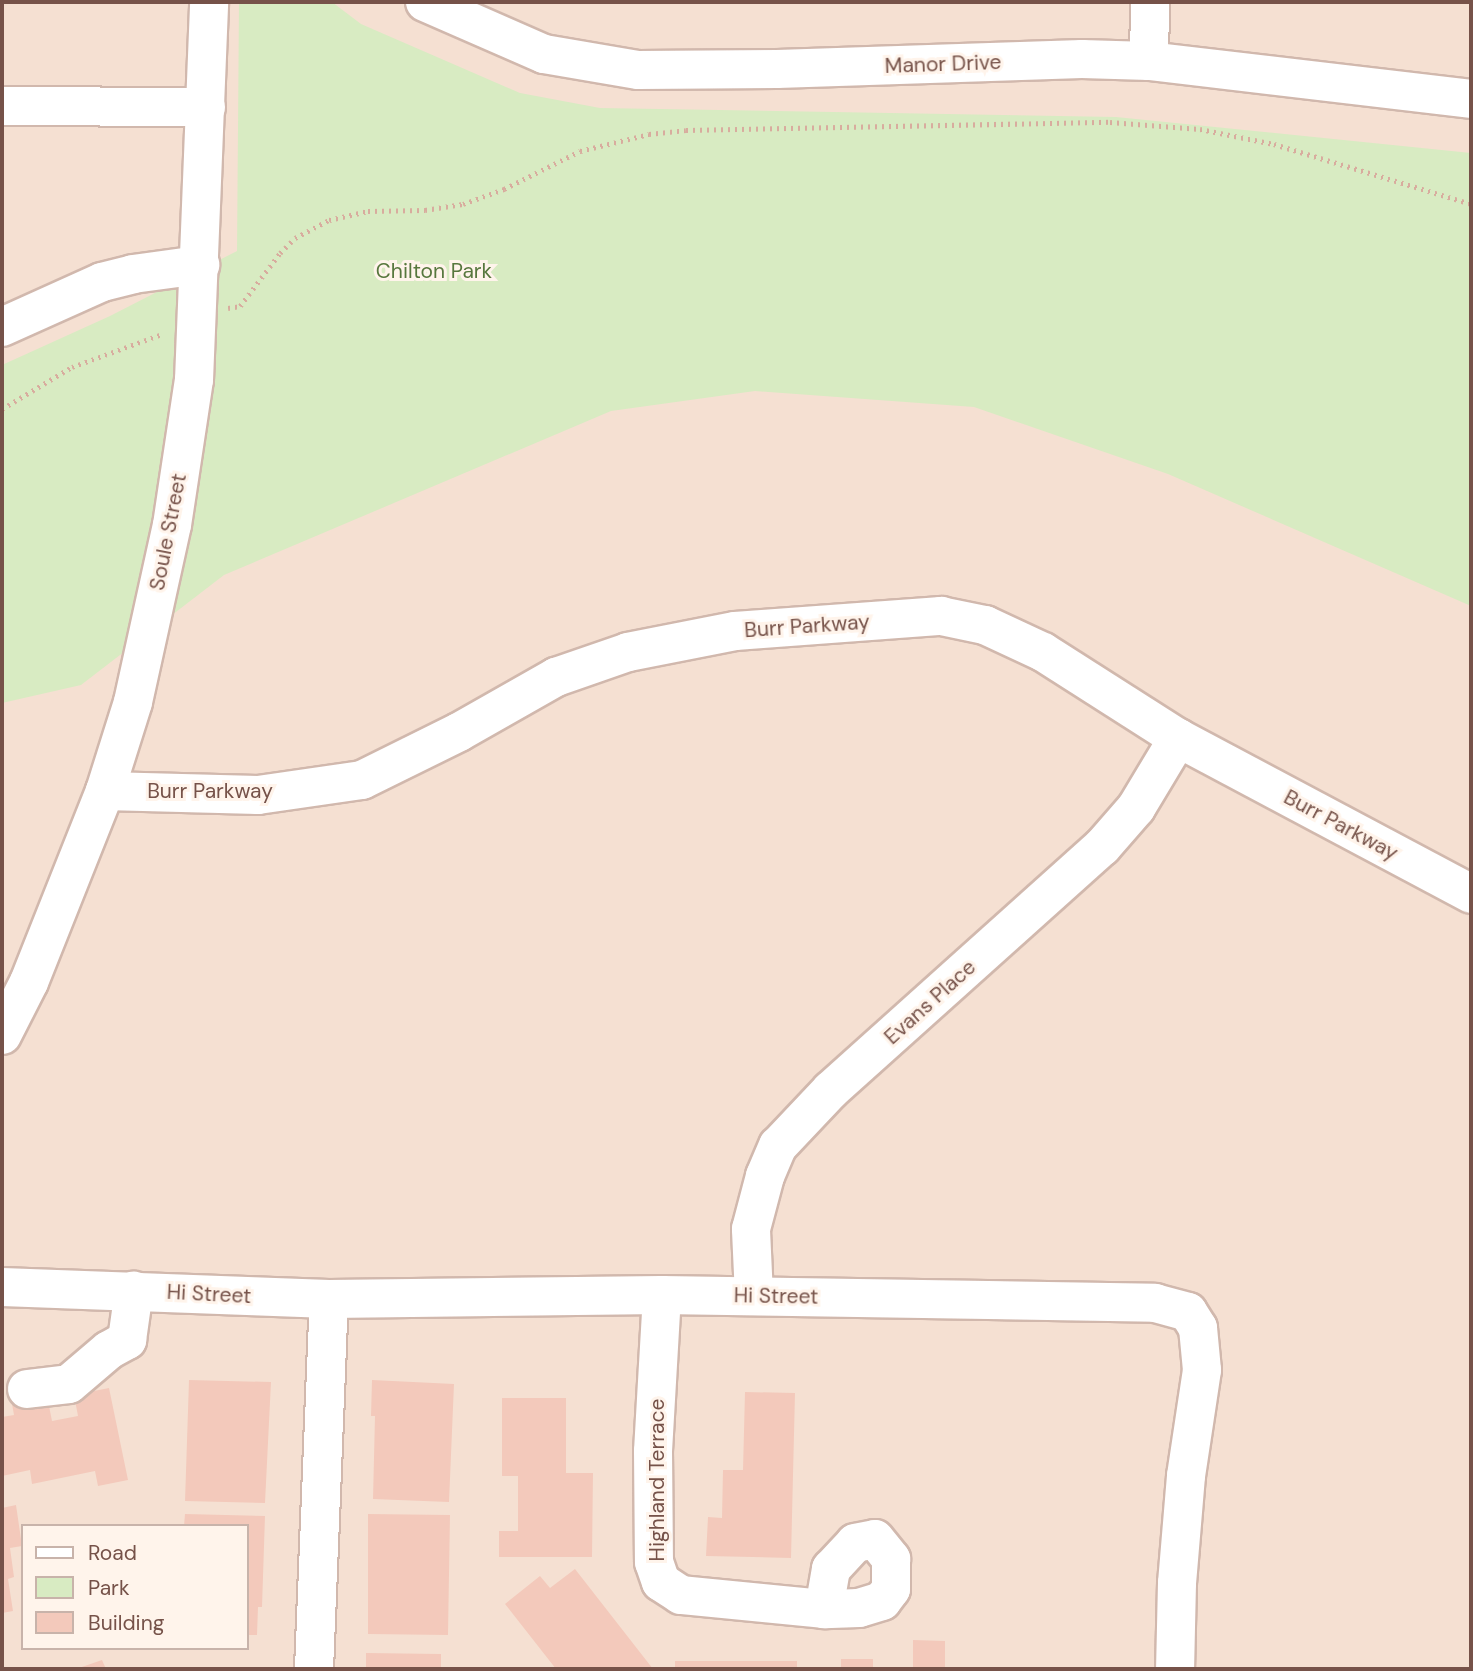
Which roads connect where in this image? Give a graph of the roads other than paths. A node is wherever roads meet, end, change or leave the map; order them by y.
1 (209, 2) edge
2 (425, 2) edge
3 (1150, 2) edge
4 (1149, 61) junction
5 (1471, 99) edge
6 (2, 106) edge
7 (206, 107) junction
8 (201, 265) junction
9 (2, 327) edge
10 (1178, 738) junction
11 (105, 791) junction
12 (1471, 894) edge
13 (15, 979) edge
14 (2, 1035) edge
15 (2, 1287) edge
16 (134, 1290) junction
17 (662, 1295) junction
18 (754, 1296) junction
19 (329, 1299) junction
20 (27, 1389) dead end
21 (824, 1609) dead end
22 (314, 1669) edge
23 (1175, 1669) edge

1 - 7 street, Soule Street
2 - 4 street, Manor Drive
3 - 4 street
4 - 5 street, Manor Drive
6 - 7 street
7 - 8 street, Soule Street
8 - 9 street
8 - 11 street, Soule Street
10 - 11 street, Burr Parkway
10 - 12 street, Burr Parkway
10 - 18 street, Evans Place
11 - 13 street, Soule Street
13 - 14 street, Soule Street
15 - 16 street, Hi Street
16 - 19 street, Hi Street
16 - 20 street
17 - 18 street, Hi Street
17 - 19 street, Hi Street
17 - 21 street, Highland Terrace
18 - 23 street, Hi Street
19 - 22 street

